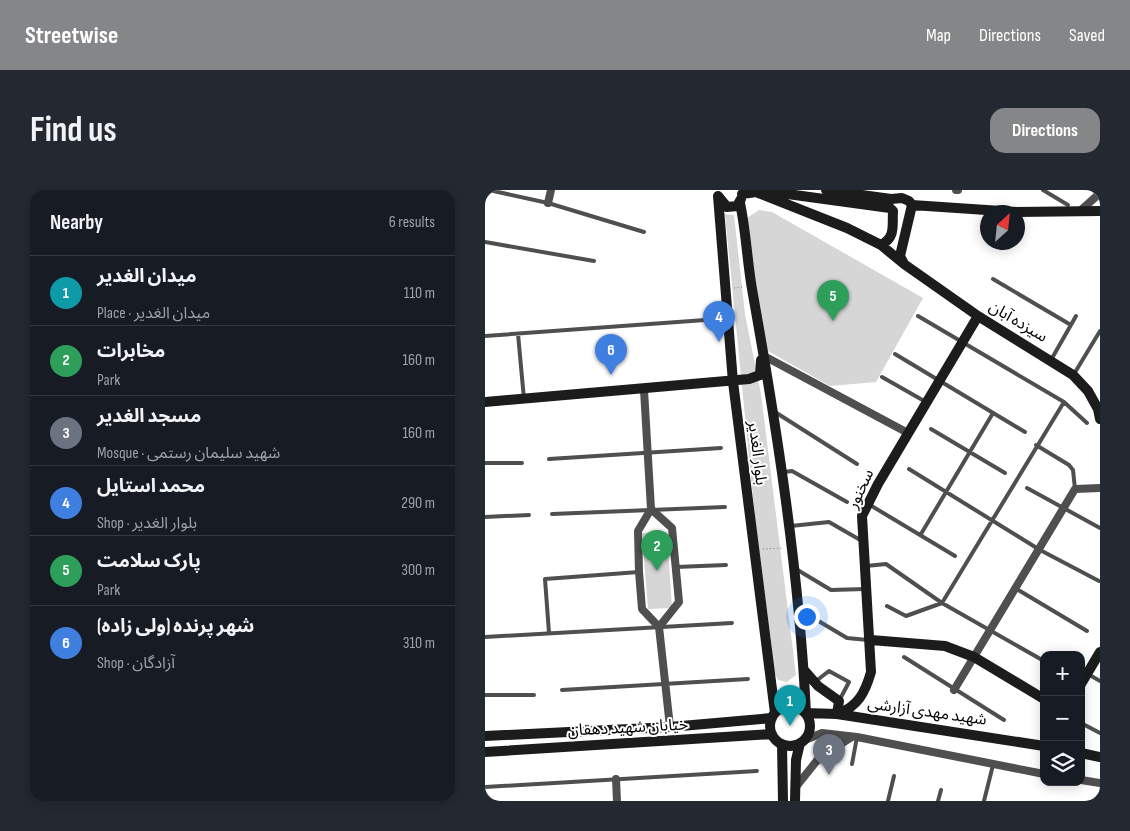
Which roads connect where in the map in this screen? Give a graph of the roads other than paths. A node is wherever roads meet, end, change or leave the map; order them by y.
1 (489, 190) edge
2 (551, 190) edge
3 (826, 190) edge
4 (1043, 190) edge
5 (756, 192) junction
6 (717, 193) edge
7 (1100, 193) edge
8 (904, 194) edge
9 (741, 196) edge
10 (548, 203) junction
11 (889, 204) junction
12 (1068, 205) dead end
13 (912, 208) junction
14 (1081, 210) junction
15 (1100, 211) edge
16 (644, 232) dead end
17 (485, 242) edge
18 (881, 245) junction
19 (594, 261) dead end
20 (904, 264) junction
21 (993, 279) dead end
22 (918, 316) dead end
23 (978, 316) junction
24 (1076, 316) dead end
25 (719, 319) dead end
26 (1071, 325) junction
27 (1100, 331) edge
28 (518, 334) junction
29 (485, 336) edge
30 (963, 342) junction
31 (762, 344) junction
32 (895, 354) dead end
33 (764, 356) junction
34 (1051, 360) junction
35 (1073, 375) junction
36 (882, 377) dead end
37 (939, 381) junction
38 (733, 382) junction
39 (644, 390) junction
40 (524, 399) junction
41 (485, 402) edge
42 (926, 402) junction
43 (1064, 402) junction
44 (773, 410) junction
45 (993, 413) junction
46 (1100, 419) edge
47 (1087, 423) dead end
48 (931, 429) dead end
49 (1025, 432) dead end
50 (908, 433) junction
51 (1036, 445) junction
52 (721, 448) dead end
53 (971, 452) junction
54 (649, 454) junction
55 (549, 459) dead end
56 (522, 462) dead end
57 (485, 463) edge
58 (857, 464) dead end
59 (909, 470) dead end
60 (782, 472) junction
61 (1005, 472) dead end
62 (1027, 488) dead end
63 (1100, 488) edge
64 (1075, 489) junction
65 (945, 493) junction
66 (847, 502) dead end
67 (868, 504) junction
68 (725, 507) dead end
69 (1063, 507) junction
70 (651, 509) junction
71 (552, 514) dead end
72 (529, 515) dead end
73 (485, 517) edge
74 (991, 520) junction
75 (789, 526) junction
76 (1100, 528) edge
77 (921, 534) junction
78 (864, 542) junction
79 (1040, 550) junction
80 (955, 556) dead end
81 (726, 564) dead end
82 (865, 566) junction
83 (675, 567) junction
84 (794, 568) junction
85 (639, 572) junction
86 (1099, 581) dead end
87 (867, 588) junction
88 (1015, 588) junction
89 (942, 604) junction
90 (887, 606) dead end
91 (798, 609) junction
92 (732, 623) dead end
93 (659, 627) junction
94 (990, 631) junction
95 (1087, 631) dead end
96 (549, 633) junction
97 (485, 637) edge
98 (871, 640) junction
99 (1100, 652) edge
100 (904, 657) dead end
101 (974, 657) junction
102 (1040, 659) edge
103 (804, 670) junction
104 (1088, 674) junction
105 (1085, 678) edge
106 (748, 679) dead end
107 (1100, 681) edge
108 (814, 683) junction
109 (665, 685) junction
110 (562, 690) dead end
111 (954, 690) junction
112 (485, 695) edge
113 (534, 695) dead end
114 (1040, 698) edge
115 (839, 700) junction
116 (806, 713) junction
117 (837, 714) junction
118 (773, 715) junction
119 (1004, 720) dead end
120 (1085, 725) edge
121 (669, 727) junction
122 (772, 734) junction
123 (1100, 734) edge
124 (485, 736) edge
125 (855, 737) junction
126 (803, 741) junction
127 (783, 744) junction
128 (1040, 745) edge
129 (485, 752) edge
130 (1085, 754) edge
131 (1100, 757) edge
132 (852, 764) dead end
133 (993, 765) junction
134 (757, 771) dead end
135 (1040, 773) edge
136 (894, 776) dead end
137 (616, 779) junction
138 (1085, 781) edge
139 (1100, 783) edge
140 (485, 787) edge
141 (794, 789) junction
142 (941, 790) dead end
143 (617, 801) edge
144 (783, 801) edge
145 (795, 801) edge
146 (887, 801) edge
147 (938, 801) edge
148 (984, 801) edge

1 - 10 lane
2 - 10 street
3 - 11 street
4 - 12 lane
5 - 9 street
5 - 11 street
5 - 18 street, سیزده آبان
6 - 9 street
6 - 38 street, بلوار الغدیر
7 - 14 street
8 - 11 street
8 - 13 street
9 - 31 street, بلوار الغدیر
10 - 16 lane
11 - 13 street
11 - 18 street
13 - 14 street
13 - 20 street
14 - 15 street
17 - 19 lane
18 - 20 street, سیزده آبان
20 - 23 street, سیزده آبان
21 - 26 lane
22 - 30 lane
23 - 30 street, سخنور
23 - 34 street, سیزده آبان
24 - 26 lane
25 - 28 lane
26 - 34 lane
27 - 35 lane
28 - 29 lane
28 - 40 lane
30 - 37 street, سخنور
30 - 43 lane
31 - 33 street, بلوار الغدیر
31 - 38 street
32 - 37 lane
33 - 44 street, بلوار الغدیر
33 - 50 street
34 - 35 street, سیزده آبان
35 - 46 street, سیزده آبان
36 - 42 lane
37 - 42 street, سخنور
37 - 45 lane
38 - 39 street
38 - 118 street, بلوار الغدیر
39 - 40 street
39 - 54 street
40 - 41 street
42 - 50 street, سخنور
43 - 47 lane
43 - 51 lane
44 - 58 lane
44 - 60 street, بلوار الغدیر
45 - 49 lane
45 - 53 lane
48 - 53 lane
50 - 67 street, سخنور
51 - 64 lane
51 - 74 lane
52 - 54 lane
53 - 61 lane
53 - 65 lane
54 - 55 lane
54 - 70 street
56 - 57 lane
59 - 65 lane
60 - 66 lane
60 - 75 street, بلوار الغدیر
62 - 69 lane
63 - 64 street
64 - 69 street
65 - 74 lane
65 - 77 lane
67 - 77 lane
67 - 78 street, سخنور
68 - 70 lane
69 - 76 lane
69 - 79 street
70 - 71 lane
70 - 83 street
70 - 85 street
72 - 73 lane
74 - 79 lane
74 - 89 lane
75 - 78 lane
75 - 84 street, بلوار الغدیر
77 - 80 lane
78 - 82 street, سخنور
79 - 86 lane
79 - 88 street
81 - 83 lane
82 - 87 street, سخنور
82 - 89 lane
83 - 93 street
84 - 87 lane
84 - 91 street, بلوار الغدیر
85 - 93 street
85 - 96 lane
87 - 98 street, سخنور
88 - 94 street
88 - 95 lane
89 - 90 lane
89 - 94 lane
91 - 98 lane
91 - 103 street, بلوار الغدیر
92 - 93 lane
93 - 96 lane
93 - 109 street
94 - 101 street
94 - 102 lane
96 - 97 lane
98 - 101 street
98 - 117 street, سخنور
99 - 104 street
100 - 111 lane
101 - 111 street
101 - 114 street
103 - 108 street
103 - 116 street, بلوار الغدیر
104 - 105 street
104 - 107 lane
106 - 109 lane
108 - 115 street
108 - 115 lane
109 - 110 lane
109 - 121 street
111 - 119 lane
112 - 113 lane
115 - 117 street
116 - 117 street, شهید مهدی آزارشی
116 - 118 street
116 - 126 street
117 - 128 street, شهید مهدی آزارشی
118 - 121 street, خیابان شهید دهقان
118 - 122 street
120 - 123 lane
121 - 124 street, خیابان شهید دهقان
122 - 127 street
122 - 129 street, خیابان شهید دهقان
125 - 126 street
125 - 132 lane
125 - 133 street
125 - 141 street
126 - 127 street
126 - 141 street
127 - 144 street
130 - 131 street
133 - 135 street
133 - 148 lane
134 - 137 lane
136 - 146 lane
137 - 140 lane
137 - 143 street
138 - 139 street
141 - 145 street
142 - 147 lane

